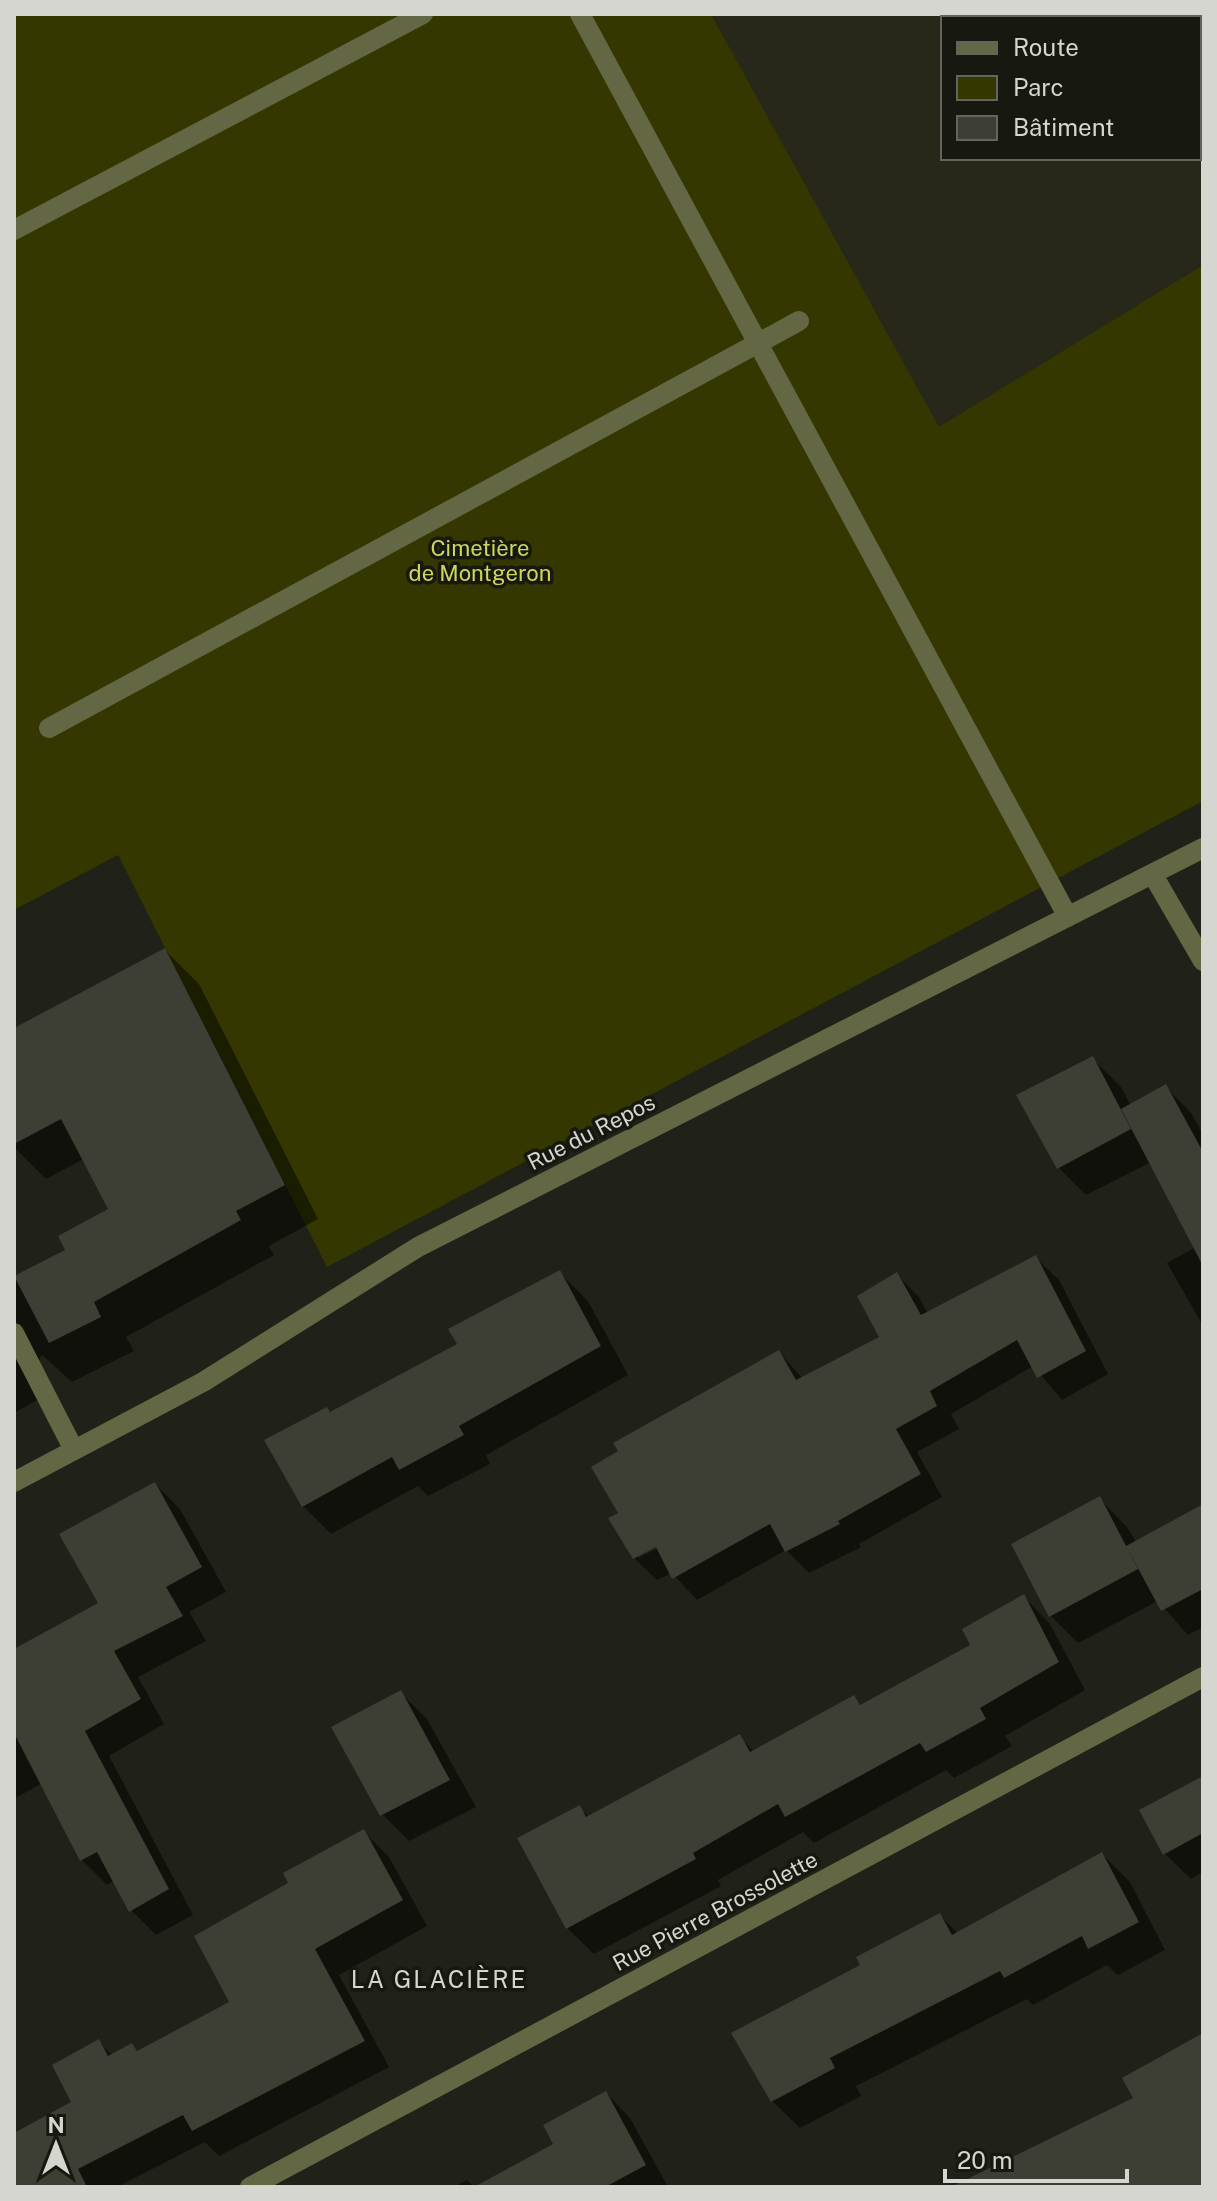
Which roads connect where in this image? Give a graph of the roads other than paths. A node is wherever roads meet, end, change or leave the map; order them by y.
1 (423, 14) edge
2 (580, 14) edge
3 (14, 230) edge
4 (799, 321) dead end
5 (757, 345) junction
6 (49, 728) dead end
7 (1203, 848) edge
8 (1153, 875) junction
9 (1068, 917) junction
10 (1203, 961) edge
11 (14, 1333) edge
12 (74, 1450) junction
13 (14, 1482) edge
14 (1203, 1677) edge
15 (250, 2187) edge

1 - 3 street
2 - 5 street
4 - 5 street
5 - 6 street
5 - 9 street
7 - 8 street, Rue du Repos
8 - 9 street, Rue du Repos
8 - 10 street
9 - 12 street, Rue du Repos
11 - 12 street
12 - 13 street, Rue du Repos
14 - 15 street, Rue Pierre Brossolette

